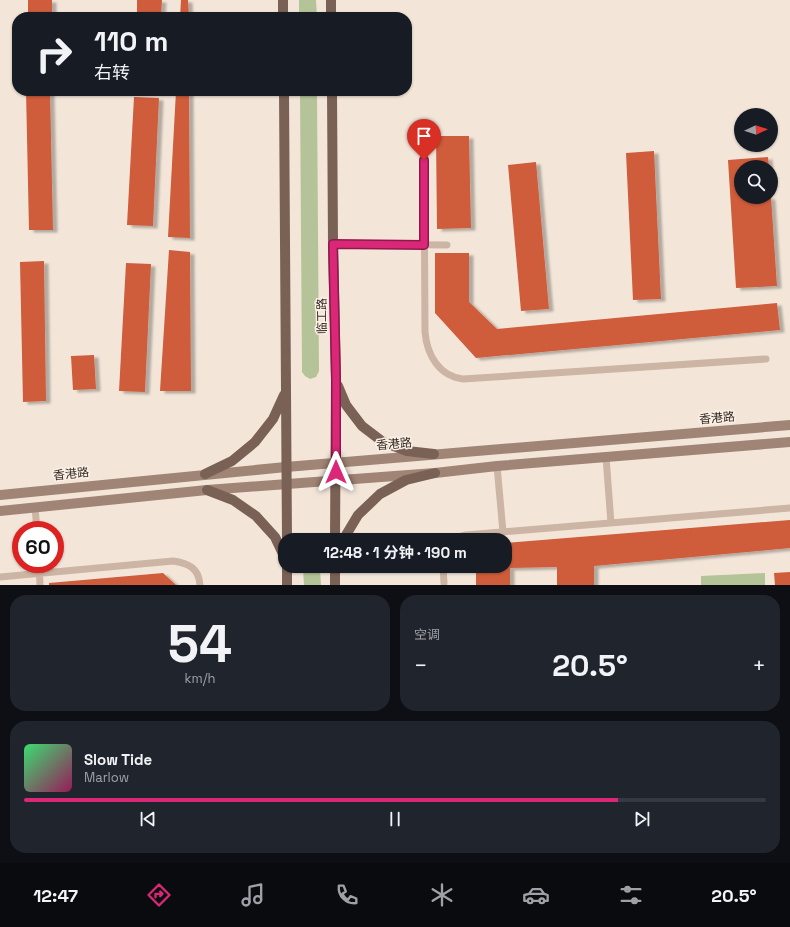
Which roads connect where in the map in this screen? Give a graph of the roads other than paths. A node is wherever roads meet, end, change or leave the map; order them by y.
1 (283, 0) edge
2 (331, 0) edge
3 (283, 12) edge
4 (331, 12) edge
5 (284, 96) edge
6 (332, 96) edge
7 (424, 148) dead end
8 (333, 244) junction
9 (424, 245) junction
10 (448, 245) dead end
11 (766, 359) dead end
12 (336, 380) junction
13 (285, 391) junction
14 (790, 424) edge
15 (790, 442) edge
16 (434, 454) junction
17 (606, 457) junction
18 (336, 463) junction
19 (497, 466) junction
20 (286, 467) junction
21 (435, 473) junction
22 (205, 474) junction
23 (335, 481) junction
24 (286, 484) junction
25 (207, 490) junction
26 (0, 495) edge
27 (35, 507) junction
28 (790, 508) edge
29 (0, 511) edge
30 (36, 521) edge
31 (611, 523) junction
32 (503, 532) junction
33 (287, 533) edge
34 (335, 533) edge
35 (347, 533) edge
36 (491, 533) edge
37 (278, 545) edge
38 (287, 573) edge
39 (335, 573) edge
40 (443, 573) edge
41 (39, 574) junction
42 (0, 577) edge
43 (444, 584) dead end
44 (40, 585) edge
45 (200, 585) edge
46 (287, 585) edge
47 (335, 585) edge

1 - 3 main road
2 - 4 main road
5 - 13 main road
6 - 8 main road, 临工路
7 - 9 lane
8 - 9 lane
8 - 12 main road, 临工路
9 - 10 lane
9 - 11 lane
12 - 16 main road
12 - 18 main road, 临工路
13 - 20 main road
13 - 22 main road
14 - 16 main road, 香港路
15 - 17 main road
16 - 18 main road, 香港路
17 - 19 main road
17 - 31 lane
18 - 20 main road, 香港路
18 - 23 main road, 临工路
19 - 21 main road
19 - 32 lane
20 - 22 main road, 香港路
20 - 24 main road
21 - 23 main road
21 - 35 main road
22 - 26 main road, 香港路
23 - 24 main road
23 - 34 main road, 临工路
24 - 25 main road
24 - 33 main road
25 - 27 main road
25 - 37 main road
27 - 29 main road
27 - 30 lane
28 - 31 lane
31 - 32 lane
32 - 36 lane
38 - 46 main road
39 - 47 main road
40 - 43 lane
41 - 42 lane
41 - 44 lane
41 - 45 lane

